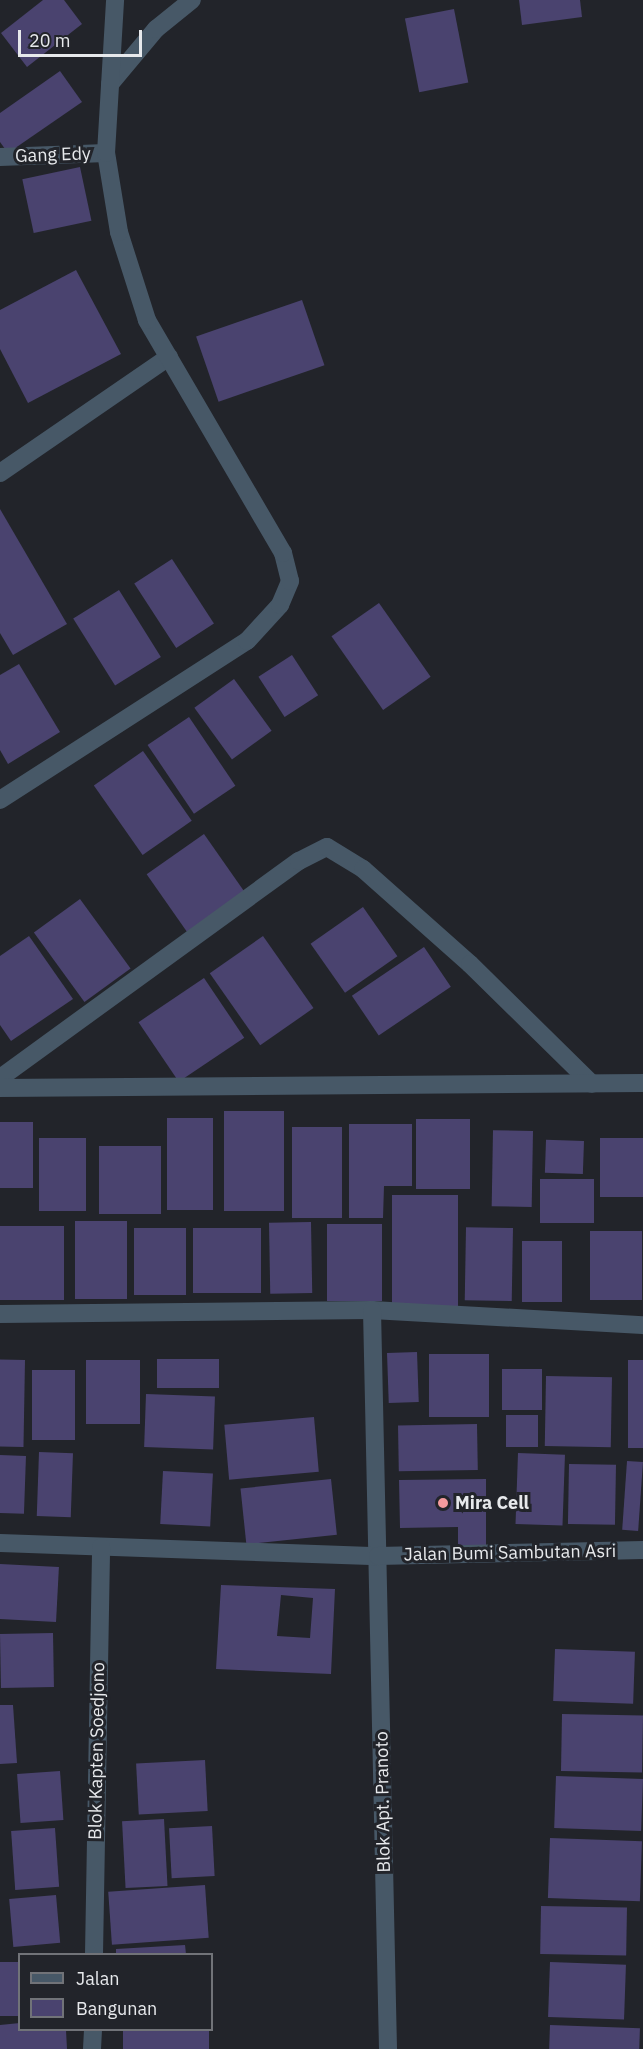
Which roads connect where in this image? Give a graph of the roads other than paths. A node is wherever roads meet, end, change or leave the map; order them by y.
1 (115, 0) edge
2 (192, 0) edge
3 (110, 84) junction
4 (106, 153) junction
5 (0, 157) edge
6 (169, 357) junction
7 (0, 473) edge
8 (0, 800) edge
9 (0, 1078) edge
10 (643, 1083) edge
11 (592, 1084) junction
12 (0, 1088) edge
13 (372, 1310) junction
14 (0, 1314) edge
15 (643, 1325) edge
16 (0, 1543) edge
17 (100, 1547) junction
18 (643, 1550) edge
19 (378, 1556) junction
20 (94, 1953) edge
21 (93, 2031) edge
22 (92, 2049) edge
23 (388, 2049) edge

1 - 3 street
2 - 3 street
3 - 4 street
4 - 5 street, Gang Edy
4 - 6 street
6 - 7 street
6 - 8 street
9 - 11 street
10 - 11 street
11 - 12 street
13 - 14 street
13 - 15 street
13 - 19 street, Blok Apt. Pranoto
16 - 17 street, Jalan Bumi Sambutan Asri
17 - 19 street, Jalan Bumi Sambutan Asri
17 - 20 street, Blok Kapten Soedjono
18 - 19 street, Jalan Bumi Sambutan Asri
19 - 23 street, Blok Apt. Pranoto
21 - 22 street

